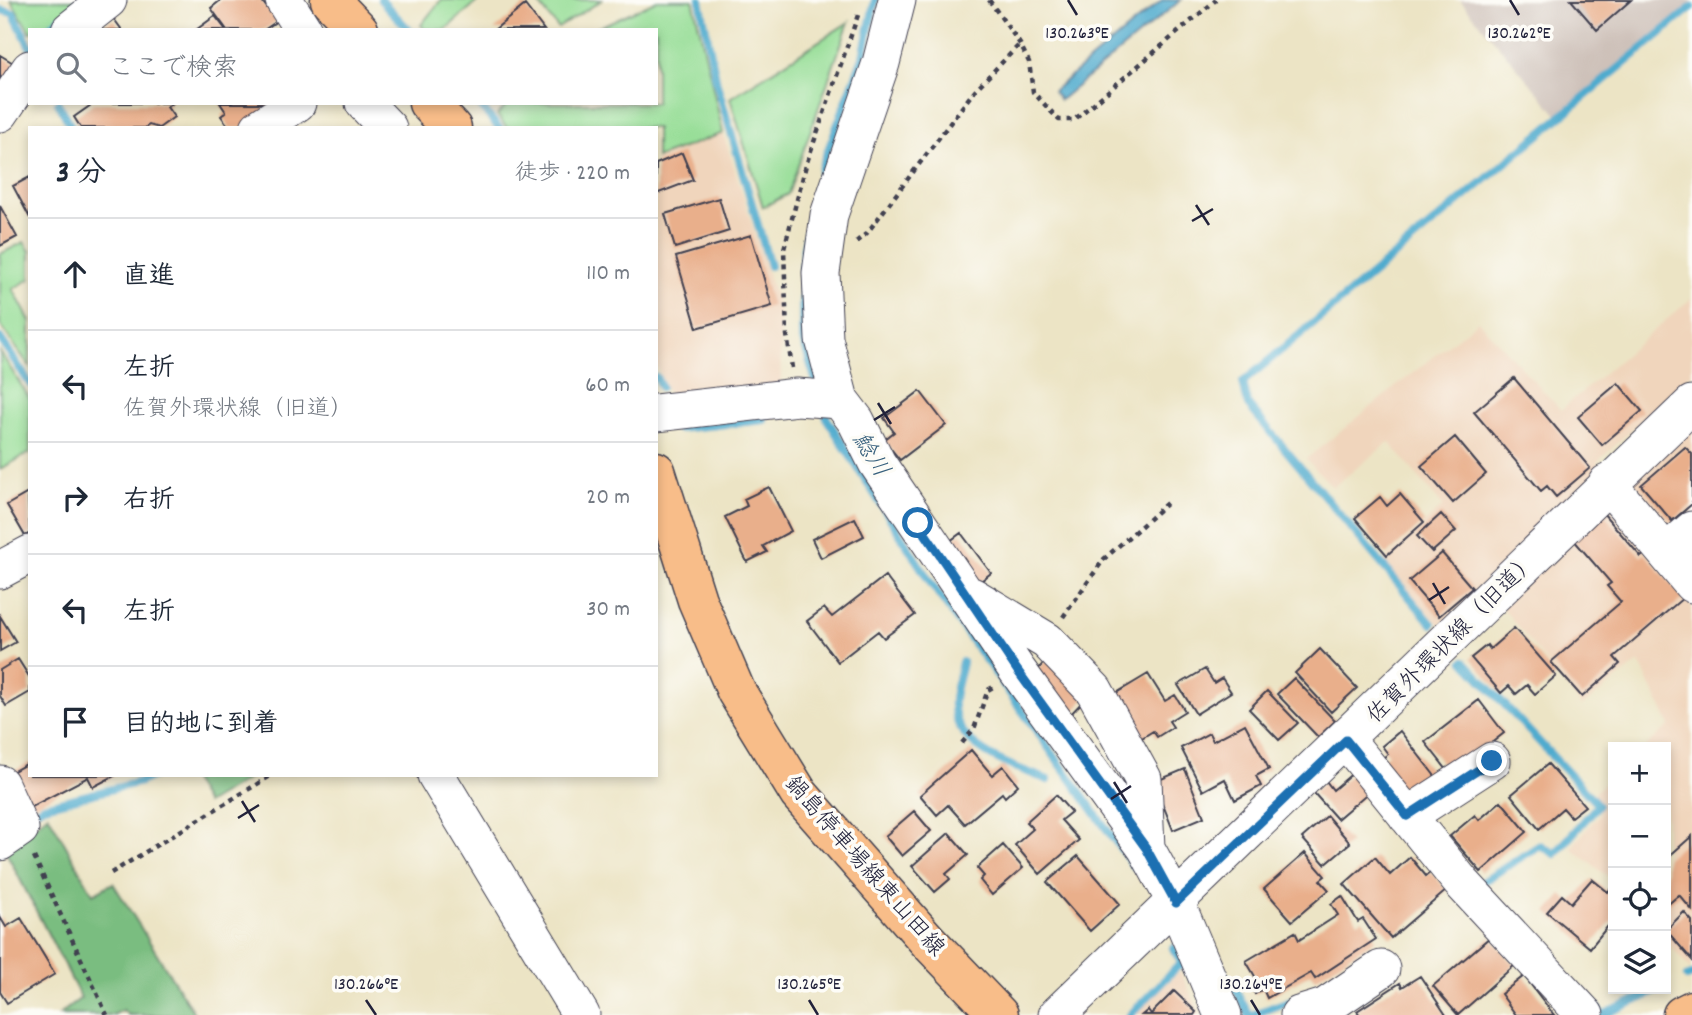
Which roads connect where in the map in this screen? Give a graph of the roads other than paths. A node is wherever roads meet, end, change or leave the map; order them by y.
1 (108, 0) edge
2 (284, 0) edge
3 (330, 0) edge
4 (897, 0) edge
5 (73, 28) edge
6 (302, 28) edge
7 (357, 28) edge
8 (28, 72) edge
9 (294, 105) edge
10 (366, 105) edge
11 (430, 105) edge
12 (0, 113) edge
13 (262, 126) edge
14 (386, 126) edge
15 (450, 126) edge
16 (840, 400) junction
17 (1692, 404) edge
18 (658, 413) edge
19 (658, 477) edge
20 (1607, 483) junction
21 (1679, 541) edge
22 (28, 555) edge
23 (0, 570) edge
24 (1692, 584) edge
25 (964, 592) junction
26 (1346, 740) junction
27 (1492, 761) dead end
28 (437, 777) edge
29 (0, 784) edge
30 (1407, 816) junction
31 (10, 835) edge
32 (1146, 848) junction
33 (1176, 903) junction
34 (1381, 969) dead end
35 (1692, 1010) edge
36 (581, 1015) edge
37 (999, 1015) edge
38 (1057, 1015) edge
39 (1223, 1015) edge
40 (1299, 1015) edge
41 (1585, 1015) edge
42 (1682, 1015) edge

1 - 5 street
2 - 6 street
3 - 7 main road
4 - 16 street
8 - 12 street
9 - 13 street
10 - 14 street
11 - 15 main road
16 - 18 street
16 - 25 street
17 - 20 street, 佐賀外環状線（旧道）
19 - 37 main road, 鍋島停車場線東山田線
20 - 21 street
20 - 26 street, 佐賀外環状線（旧道）
21 - 24 street
22 - 23 street
25 - 32 street
25 - 32 street
26 - 30 street
26 - 33 street, 佐賀外環状線（旧道）
27 - 30 street
28 - 36 street
29 - 31 street
30 - 41 street
32 - 33 street
33 - 38 street, 佐賀外環状線（旧道）
33 - 39 street
34 - 40 street
35 - 42 main road

